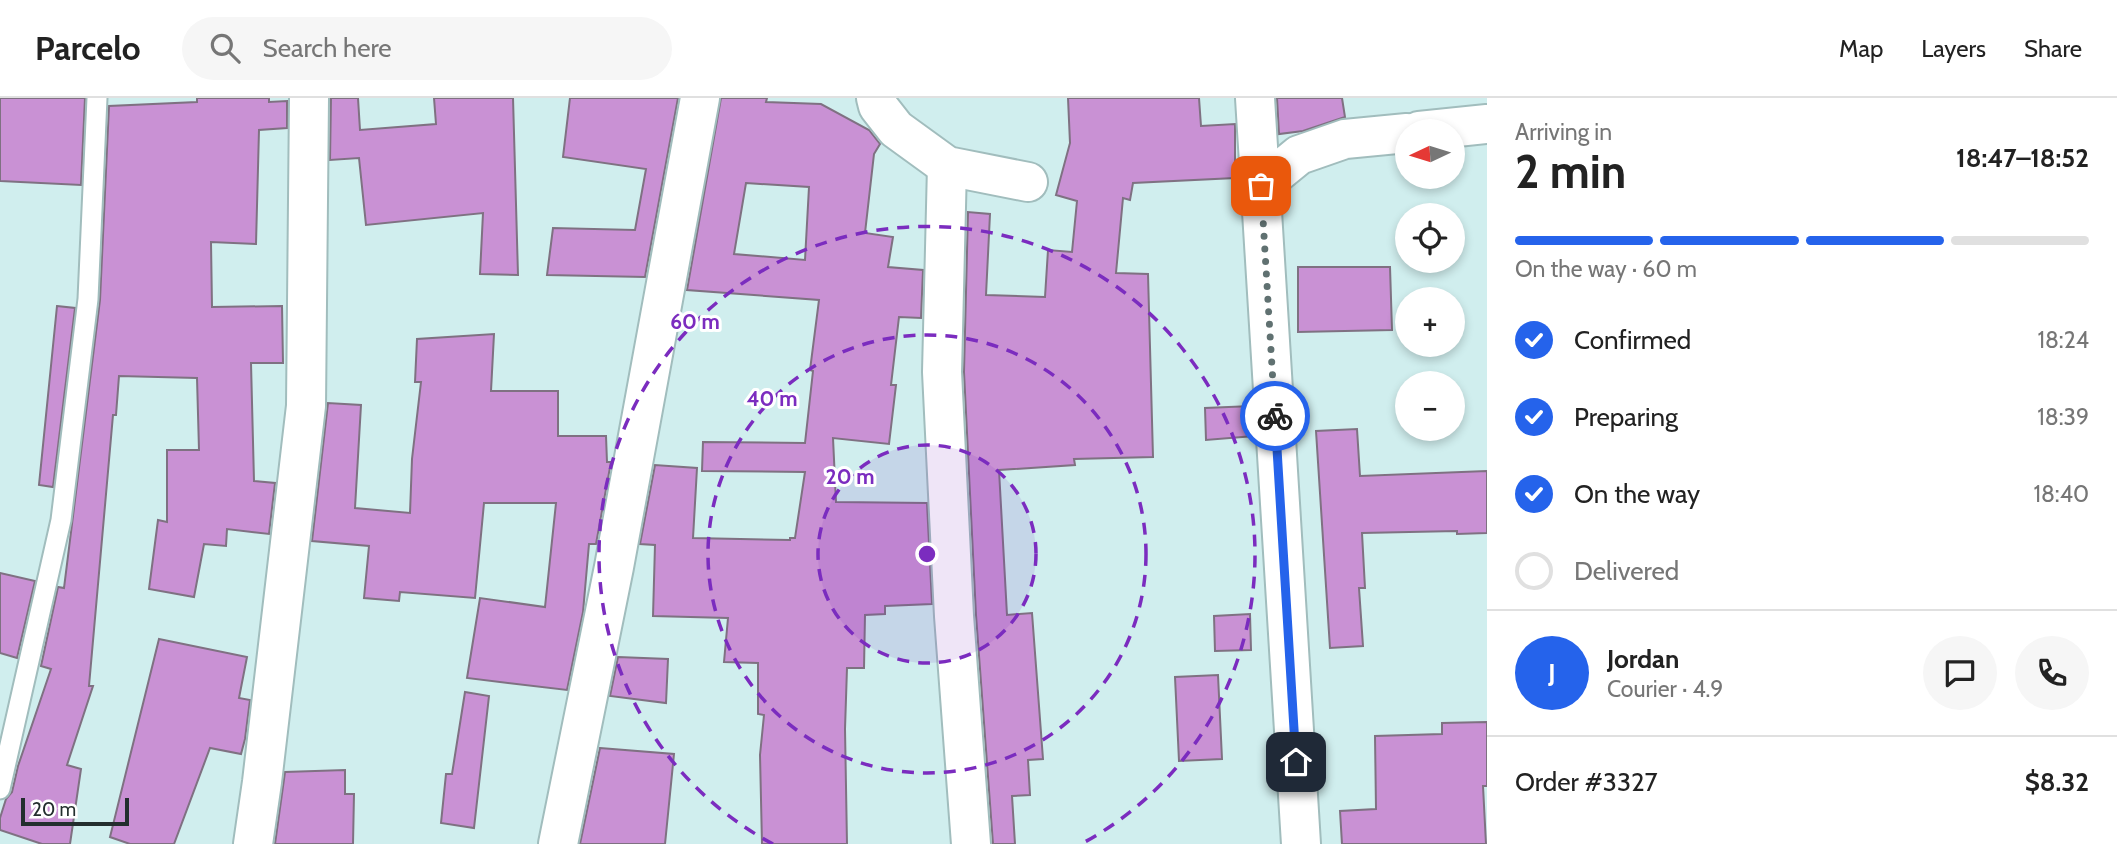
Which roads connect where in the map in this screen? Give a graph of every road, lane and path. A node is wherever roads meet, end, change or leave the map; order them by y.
1 (97, 98) edge
2 (309, 98) edge
3 (700, 98) edge
4 (876, 98) edge
5 (1255, 98) edge
6 (1486, 98) edge
7 (1487, 122) edge
8 (1465, 125) edge
9 (1395, 134) edge
10 (947, 166) junction
11 (1028, 182) dead end
12 (1261, 186) junction
13 (0, 789) edge
14 (253, 844) edge
15 (558, 844) edge
16 (971, 844) edge
17 (1301, 844) edge

1 - 13 lane
2 - 14 street
3 - 15 street
4 - 10 street
5 - 12 street
6 - 7 street
7 - 8 street
9 - 12 street
10 - 11 street
10 - 16 street
12 - 17 street

